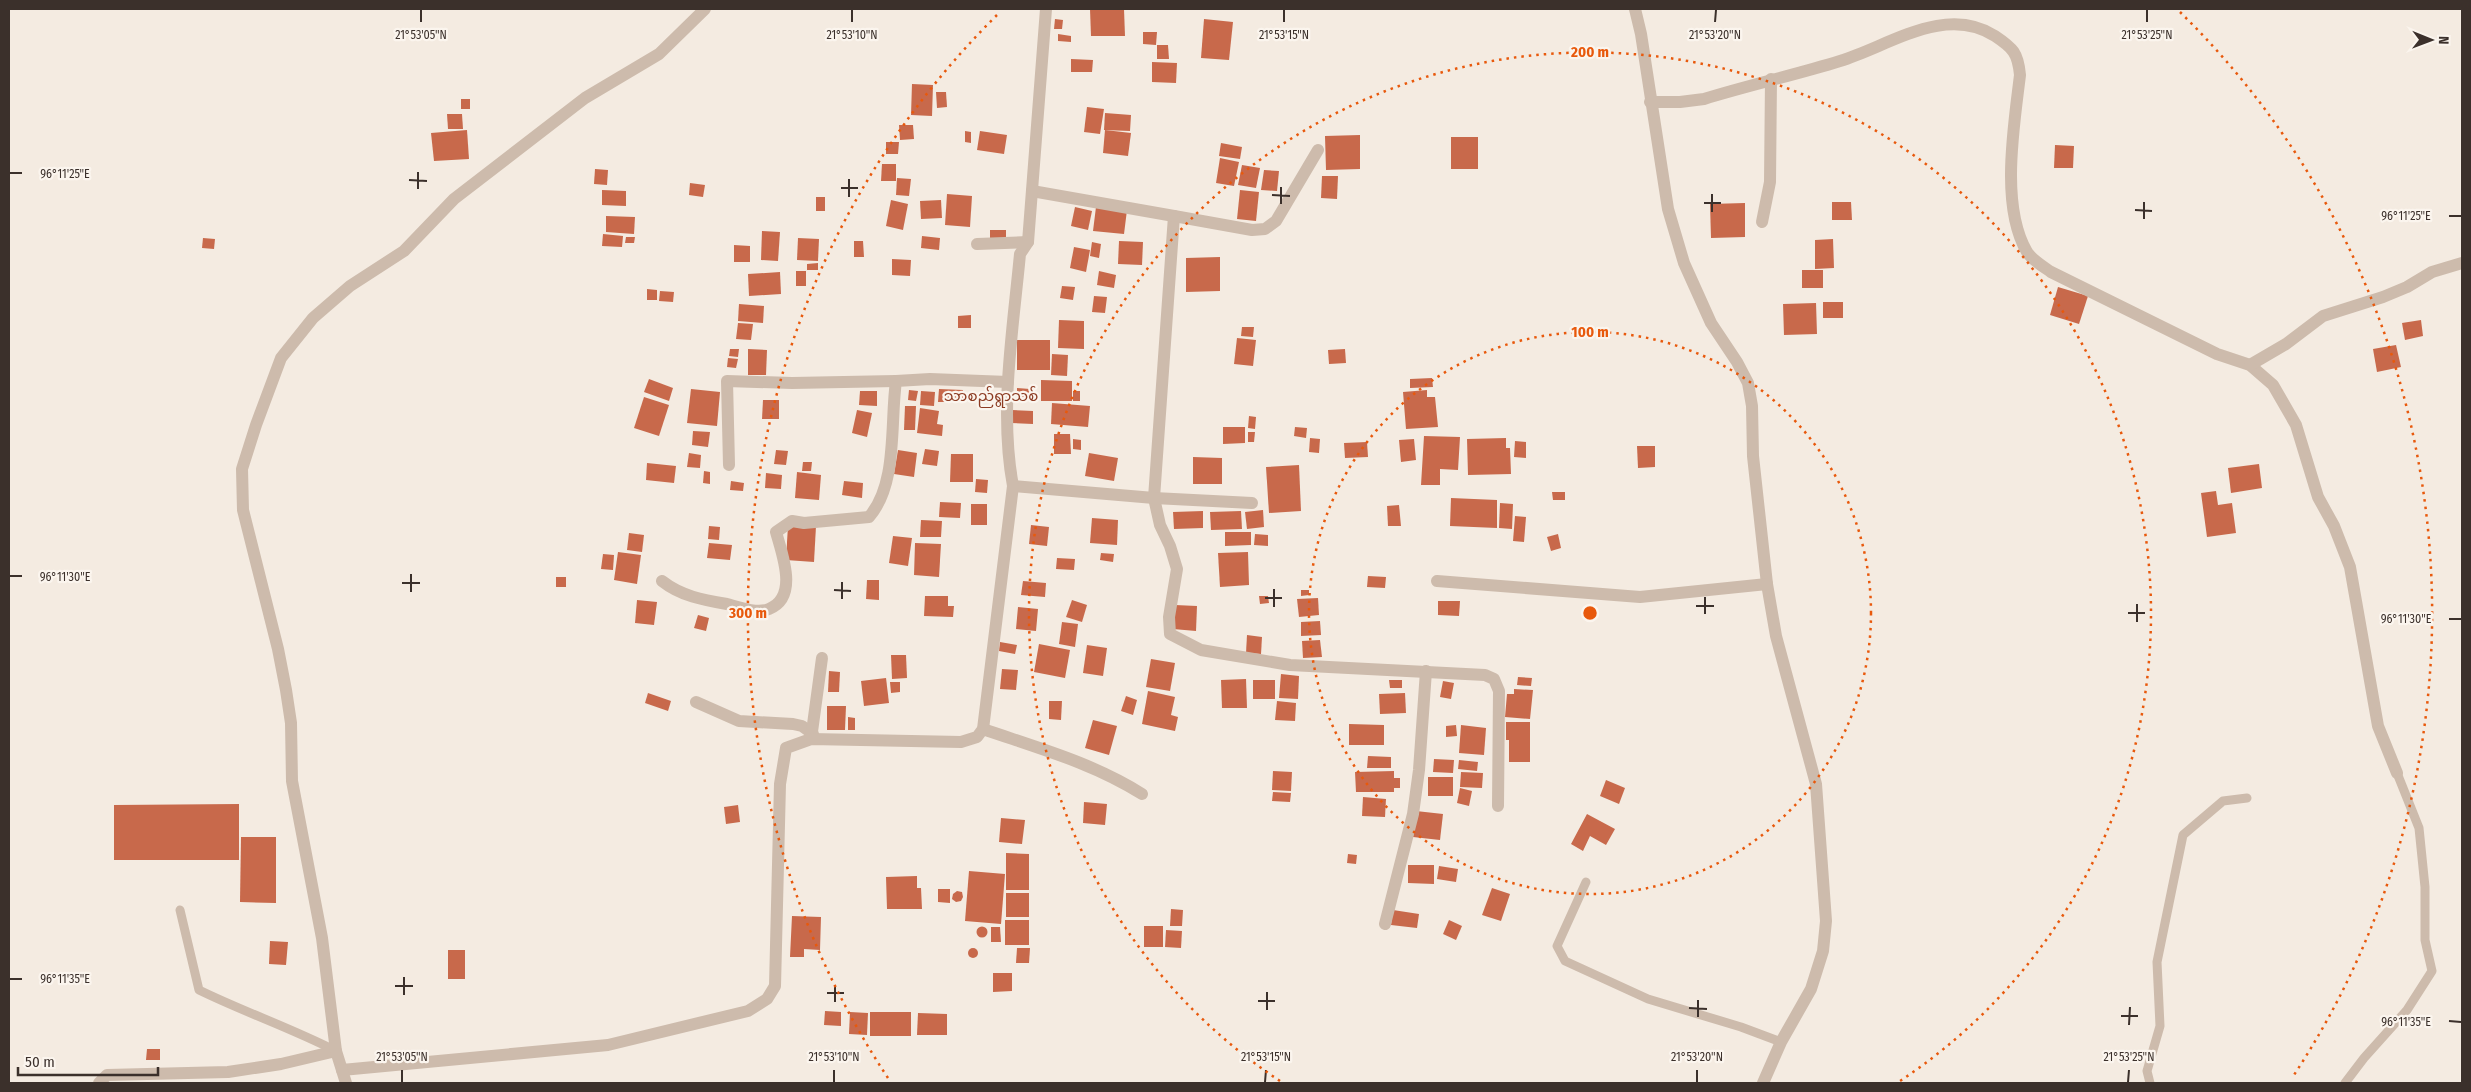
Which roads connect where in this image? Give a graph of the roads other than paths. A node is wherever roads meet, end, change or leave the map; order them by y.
1 (705, 9) edge
2 (1046, 9) edge
3 (1635, 9) edge
4 (1771, 79) junction
5 (1650, 102) junction
6 (1318, 150) dead end
7 (1032, 191) junction
8 (1174, 216) junction
9 (1762, 222) dead end
10 (1028, 242) junction
11 (977, 244) dead end
12 (2462, 263) edge
13 (2250, 365) junction
14 (896, 381) junction
15 (1008, 382) junction
16 (728, 466) dead end
17 (1012, 486) junction
18 (1154, 498) junction
19 (1252, 503) dead end
20 (1437, 581) dead end
21 (662, 582) dead end
22 (1768, 584) junction
23 (822, 658) dead end
24 (1426, 671) junction
25 (696, 702) dead end
26 (983, 729) junction
27 (812, 736) junction
28 (2397, 773) joint
29 (1142, 794) dead end
30 (2247, 798) dead end
31 (1498, 806) dead end
32 (1586, 882) dead end
33 (180, 910) dead end
34 (1385, 924) dead end
35 (1781, 1042) junction
36 (336, 1051) junction
37 (342, 1070) junction
38 (99, 1083) edge
39 (346, 1083) edge
40 (1763, 1083) edge
41 (2150, 1083) edge
42 (2345, 1083) edge

1 - 36 street
2 - 7 street
3 - 5 street
4 - 5 street
4 - 9 street
4 - 13 street
5 - 22 street
6 - 8 street
7 - 8 street
7 - 10 street
8 - 18 street
10 - 11 street
10 - 15 street
12 - 13 street
13 - 28 street
14 - 15 street
14 - 16 street
14 - 21 street
15 - 17 street
17 - 18 street
17 - 26 street
18 - 19 street
18 - 24 street
20 - 22 street
22 - 35 street
23 - 27 street
24 - 31 street
24 - 34 street
25 - 27 street
26 - 27 street
26 - 29 street
27 - 37 street
28 - 42 lane
30 - 41 lane
32 - 35 lane
33 - 36 lane
35 - 40 street
36 - 37 street
36 - 38 street
37 - 39 street

